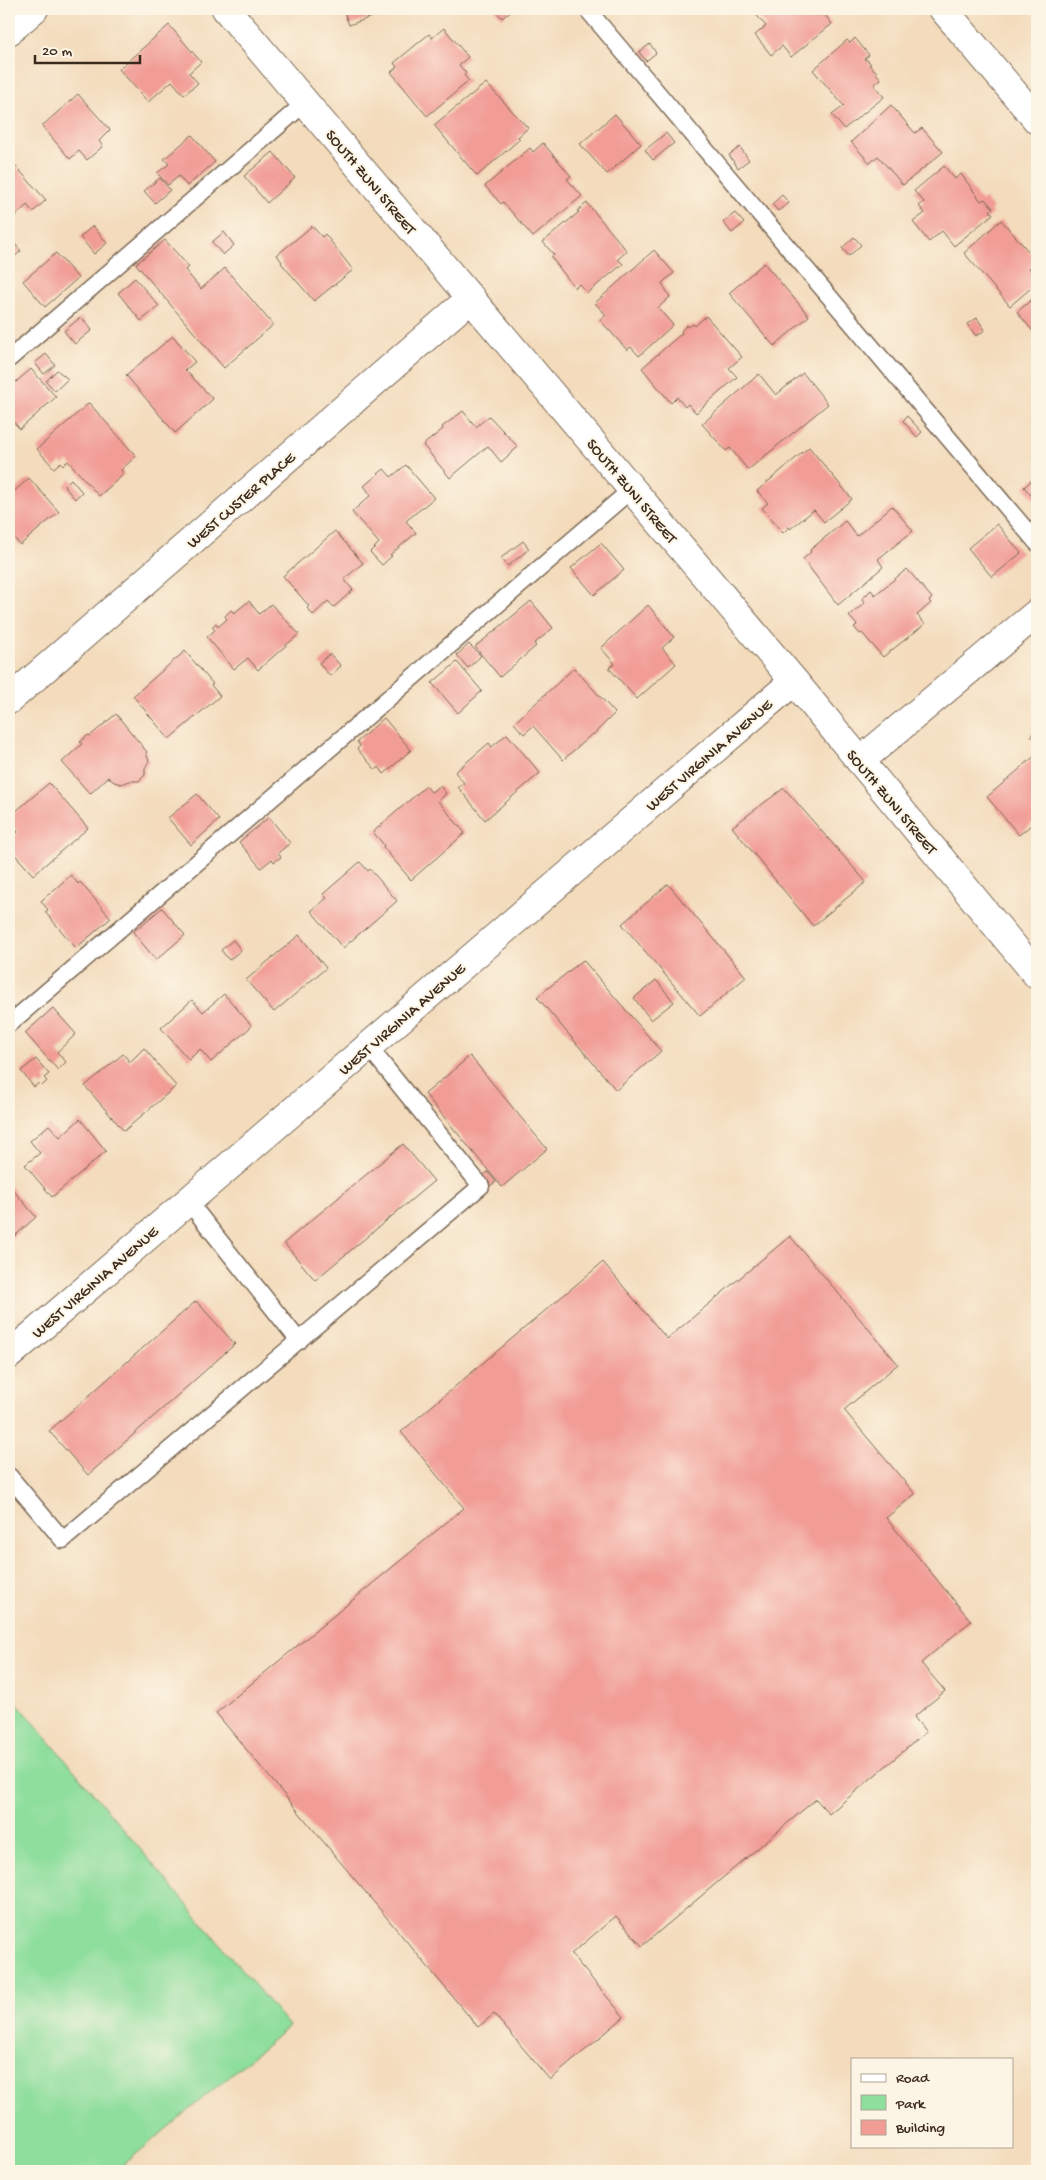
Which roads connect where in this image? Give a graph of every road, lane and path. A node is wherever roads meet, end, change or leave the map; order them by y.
1 (34, 9) edge
2 (226, 9) edge
3 (587, 9) edge
4 (943, 9) edge
5 (9, 31) edge
6 (306, 102) junction
7 (1037, 120) edge
8 (471, 298) junction
9 (9, 358) edge
10 (632, 489) junction
11 (1037, 543) edge
12 (1037, 612) edge
13 (794, 680) junction
14 (9, 700) edge
15 (860, 760) junction
16 (1037, 975) edge
17 (9, 1024) edge
18 (368, 1046) junction
19 (188, 1201) junction
20 (299, 1341) junction
21 (9, 1355) edge
22 (9, 1476) edge

1 - 5 street
2 - 6 street, SOUTH ZUNI STREET
3 - 11 lane
4 - 7 street
6 - 8 street, SOUTH ZUNI STREET
6 - 9 lane
8 - 10 street, SOUTH ZUNI STREET
8 - 14 street, WEST CUSTER PLACE
10 - 13 street, SOUTH ZUNI STREET
10 - 17 lane
12 - 15 street
13 - 15 street, SOUTH ZUNI STREET
13 - 18 street, WEST VIRGINIA AVENUE
15 - 16 street, SOUTH ZUNI STREET
18 - 19 street, WEST VIRGINIA AVENUE
18 - 20 lane
19 - 20 lane
19 - 21 street, WEST VIRGINIA AVENUE
20 - 22 lane

